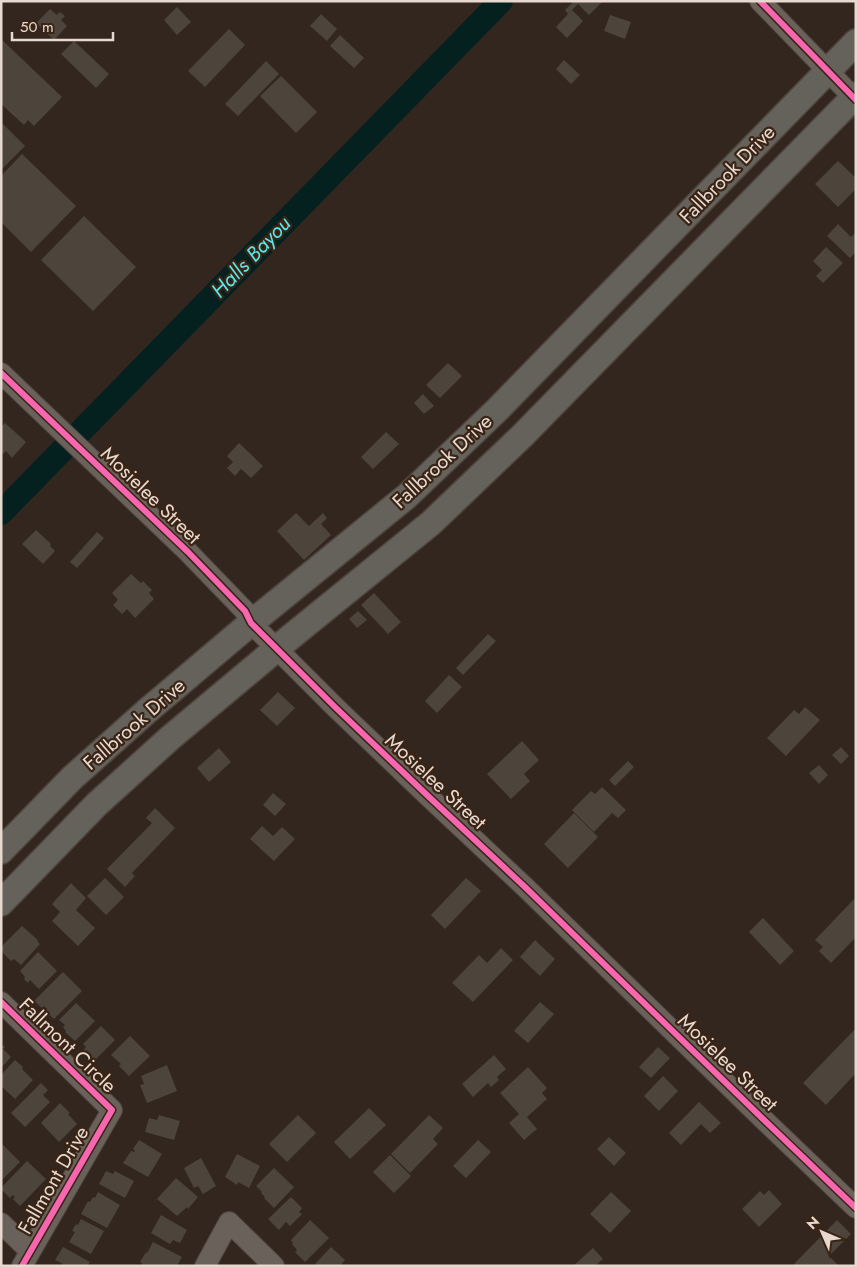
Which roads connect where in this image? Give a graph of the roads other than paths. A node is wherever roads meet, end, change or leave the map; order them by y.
1 (760, 1) edge
2 (856, 42) edge
3 (828, 71) junction
4 (855, 98) edge
5 (1, 373) edge
6 (251, 623) junction
7 (277, 649) junction
8 (1, 851) edge
9 (1, 903) edge
10 (1, 1002) edge
11 (112, 1110) joint
12 (856, 1208) edge
13 (1, 1223) edge
14 (26, 1259) edge
15 (205, 1266) edge
16 (274, 1266) edge

1 - 3 street
2 - 3 main road, Fallbrook Drive
3 - 4 street
3 - 6 main road, Fallbrook Drive
4 - 7 main road, Fallbrook Drive
5 - 6 street, Mosielee Street
6 - 7 street, Mosielee Street
6 - 8 main road, Fallbrook Drive
7 - 9 main road, Fallbrook Drive
7 - 12 street, Mosielee Street
10 - 11 street, Fallmont Circle
11 - 14 street, Fallmont Drive
13 - 14 street
15 - 16 street

